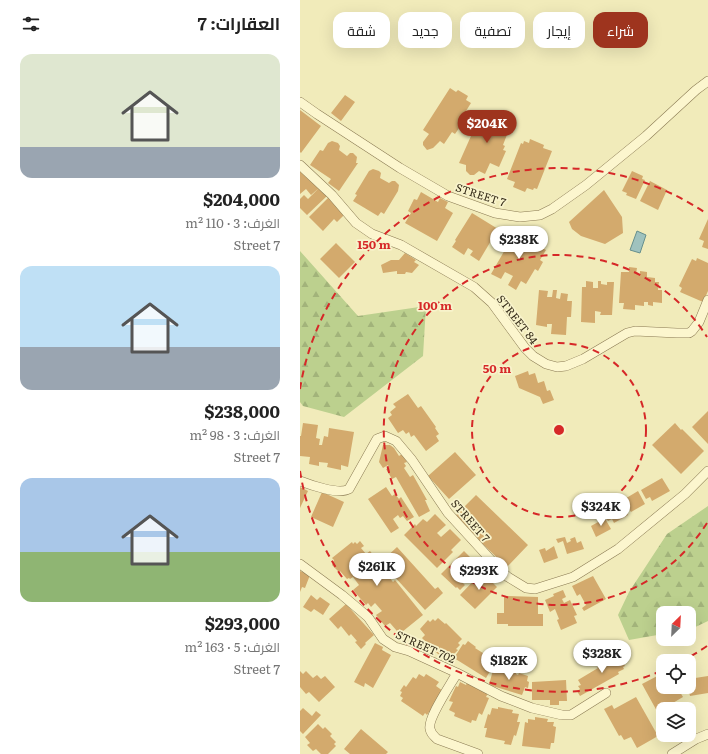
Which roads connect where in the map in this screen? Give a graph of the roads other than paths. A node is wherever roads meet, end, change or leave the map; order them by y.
1 (708, 81) edge
2 (300, 102) edge
3 (300, 165) edge
4 (708, 300) edge
5 (708, 471) edge
6 (300, 481) edge
7 (300, 564) edge
8 (457, 673) junction
9 (606, 694) dead end
10 (708, 734) edge
11 (478, 754) edge
12 (672, 754) edge

1 - 2 street, STREET 7
3 - 4 street, STREET 84
5 - 6 street, STREET 7
7 - 8 street, STREET 702
8 - 9 street, STREET 702
8 - 11 street
10 - 12 street

